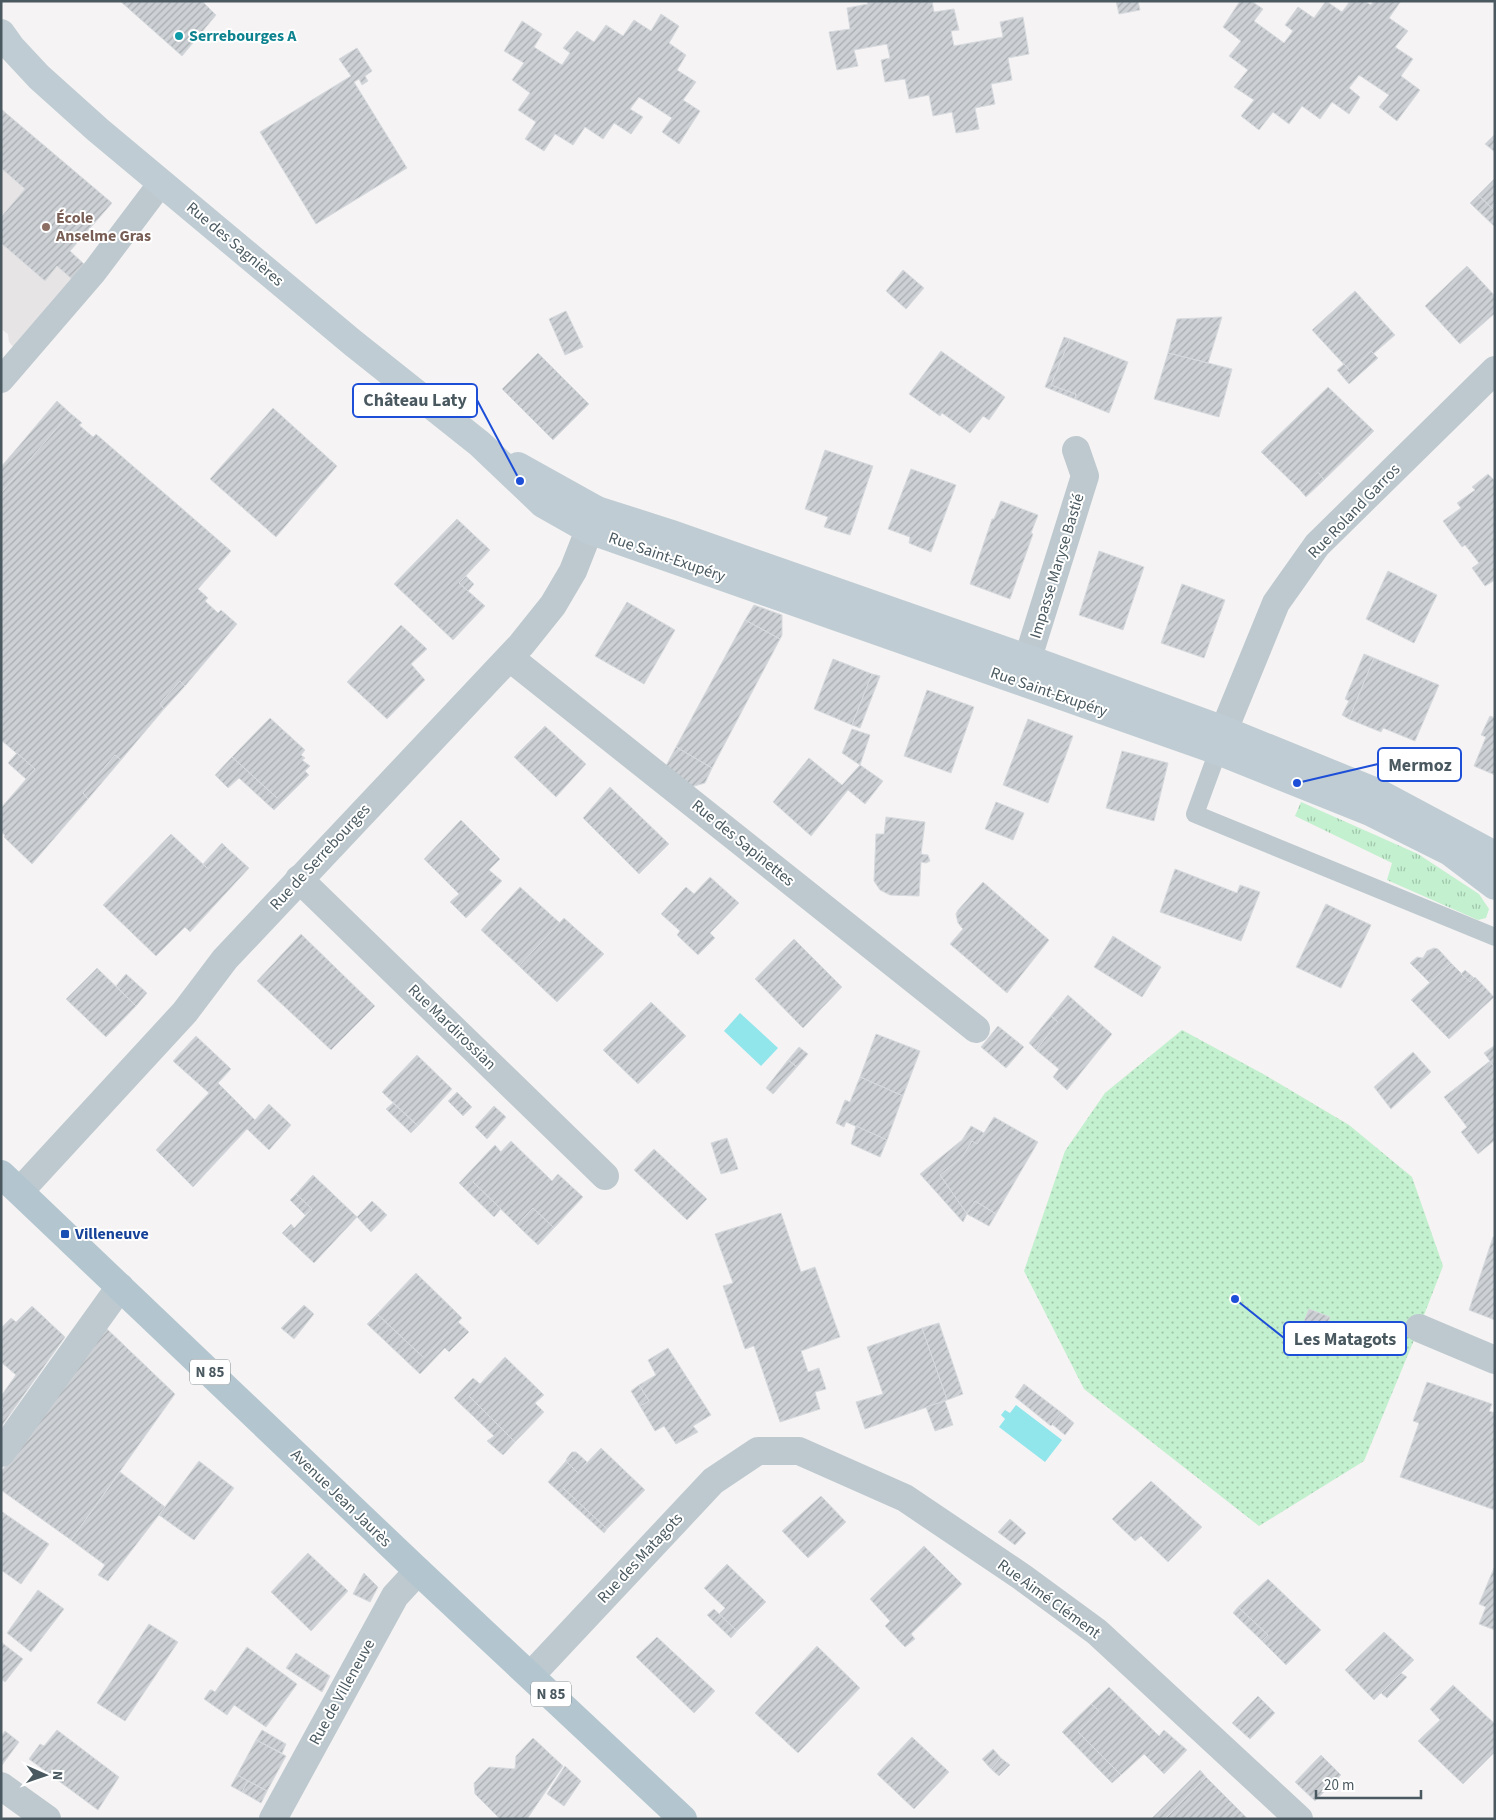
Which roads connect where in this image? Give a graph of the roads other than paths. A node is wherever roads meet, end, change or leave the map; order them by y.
1 (1, 32) edge
2 (161, 183) junction
3 (1495, 370) edge
4 (1, 380) edge
5 (1076, 450) dead end
6 (593, 520) junction
7 (510, 658) junction
8 (1025, 670) junction
9 (1221, 741) junction
10 (1495, 855) edge
11 (299, 879) junction
12 (1495, 886) edge
13 (1495, 937) edge
14 (976, 1029) dead end
15 (605, 1176) dead end
16 (11, 1183) edge
17 (120, 1287) junction
18 (1419, 1328) dead end
19 (1495, 1360) edge
20 (758, 1452) joint
21 (1, 1453) edge
22 (418, 1571) junction
23 (531, 1676) junction
24 (1, 1786) edge
25 (47, 1819) edge
26 (273, 1819) edge
27 (683, 1819) edge
28 (1299, 1819) edge

1 - 2 main road, Rue des Sagnières
2 - 4 street
2 - 6 main road, Rue des Sagnières
3 - 9 street, Rue Roland Garros
5 - 8 street, Impasse Maryse Bastié
6 - 7 street, Rue de Serrebourges
6 - 8 main road, Rue Saint-Exupéry
7 - 11 street, Rue de Serrebourges
7 - 14 street, Rue des Sapinettes
8 - 9 main road, Rue Saint-Exupéry
9 - 10 main road, Rue Saint-Exupéry
9 - 12 main road, Rue Saint-Exupéry
9 - 13 lane
11 - 15 street, Rue Mardirossian
11 - 16 street, Rue de Serrebourges
16 - 17 main road, Avenue Jean Jaurès / N 85
17 - 21 street
17 - 22 main road, Avenue Jean Jaurès / N 85
18 - 19 street
20 - 23 street, Rue des Matagots
20 - 28 street, Rue Aimé Clément
22 - 23 main road, Avenue Jean Jaurès / N 85
22 - 26 street, Rue de Villeneuve
23 - 27 main road, Avenue Jean Jaurès / N 85
24 - 25 street

